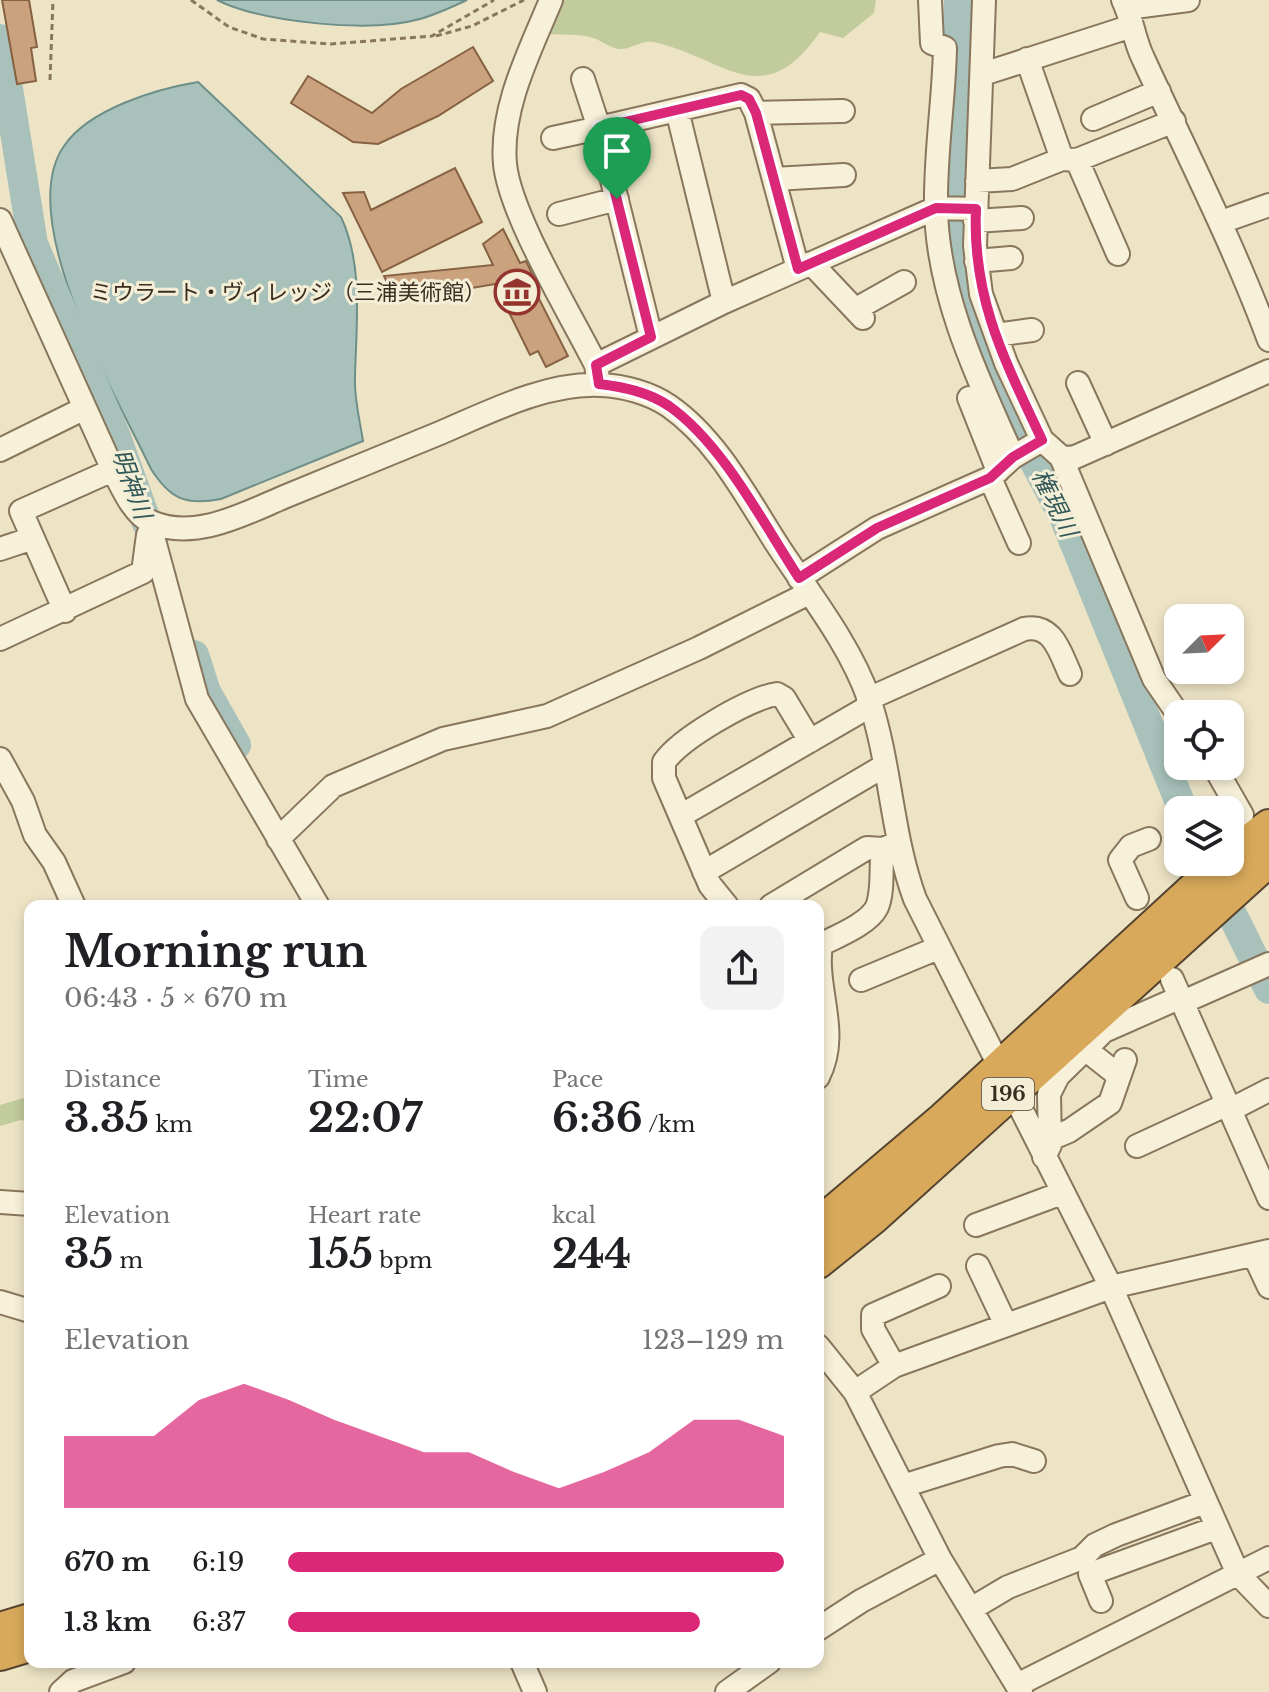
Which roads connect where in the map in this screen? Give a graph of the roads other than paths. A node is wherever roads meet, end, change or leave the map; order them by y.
1 (551, 0) edge
2 (930, 0) edge
3 (984, 0) edge
4 (1188, 0) edge
5 (1127, 11) edge
6 (1027, 59) junction
7 (983, 74) junction
8 (583, 79) dead end
9 (1159, 91) junction
10 (677, 110) junction
11 (843, 111) dead end
12 (756, 113) junction
13 (1093, 119) dead end
14 (1174, 121) junction
15 (599, 128) junction
16 (553, 138) dead end
17 (1070, 160) junction
18 (844, 175) dead end
19 (774, 179) junction
20 (977, 181) junction
21 (617, 199) junction
22 (1269, 205) edge
23 (939, 208) junction
24 (973, 213) junction
25 (559, 214) dead end
26 (1021, 215) dead end
27 (0, 220) edge
28 (1221, 222) junction
29 (1116, 254) dead end
30 (1011, 258) dead end
31 (976, 261) junction
32 (804, 266) junction
33 (1269, 273) edge
34 (1247, 280) junction
35 (904, 282) dead end
36 (724, 302) junction
37 (1032, 330) dead end
38 (996, 335) junction
39 (651, 337) junction
40 (1269, 340) edge
41 (1269, 371) edge
42 (598, 374) junction
43 (1078, 383) dead end
44 (969, 398) dead end
45 (85, 408) junction
46 (1041, 441) junction
47 (1106, 444) junction
48 (0, 450) edge
49 (1061, 457) junction
50 (1005, 465) junction
51 (113, 470) junction
52 (149, 522) junction
53 (33, 538) junction
54 (1019, 543) dead end
55 (0, 549) edge
56 (804, 586) junction
57 (65, 611) junction
58 (0, 639) edge
59 (1070, 674) dead end
60 (1168, 700) edge
61 (869, 702) junction
62 (810, 741) junction
63 (0, 759) edge
64 (884, 766) junction
65 (1224, 780) edge
66 (682, 815) junction
67 (1255, 821) edge
68 (278, 839) junction
69 (1149, 839) dead end
70 (890, 846) junction
71 (1244, 851) edge
72 (704, 872) junction
73 (1225, 876) edge
74 (1137, 898) dead end
75 (71, 900) edge
76 (314, 900) edge
77 (722, 900) edge
78 (781, 900) edge
79 (824, 943) edge
80 (938, 948) junction
81 (1269, 964) edge
82 (860, 979) dead end
83 (1179, 993) junction
84 (824, 995) edge
85 (1085, 1049) junction
86 (824, 1052) edge
87 (1004, 1080) junction
88 (1269, 1090) edge
89 (1229, 1107) junction
90 (1137, 1146) dead end
91 (1047, 1148) junction
92 (1062, 1193) junction
93 (1269, 1198) edge
94 (0, 1202) edge
95 (24, 1204) edge
96 (824, 1220) edge
97 (976, 1225) dead end
98 (1261, 1253) edge
99 (824, 1257) edge
100 (978, 1266) dead end
101 (939, 1286) dead end
102 (1111, 1287) junction
103 (1269, 1287) edge
104 (0, 1302) edge
105 (24, 1309) edge
106 (1006, 1325) junction
107 (824, 1353) edge
108 (894, 1366) junction
109 (855, 1392) junction
110 (1034, 1461) dead end
111 (903, 1486) junction
112 (1205, 1502) junction
113 (1216, 1528) junction
114 (1269, 1558) edge
115 (940, 1559) junction
116 (1238, 1574) junction
117 (1101, 1601) dead end
118 (1269, 1606) edge
119 (971, 1609) junction
120 (24, 1622) edge
121 (824, 1625) edge
122 (0, 1629) edge
123 (24, 1647) edge
124 (0, 1654) edge
125 (108, 1668) edge
126 (525, 1668) edge
127 (761, 1668) edge
128 (1019, 1688) edge
129 (61, 1692) edge
130 (535, 1692) edge
131 (727, 1692) edge

1 - 42 street
2 - 23 street
3 - 7 street
4 - 5 street
5 - 6 street
5 - 9 street
6 - 7 street
6 - 17 street
7 - 20 street
8 - 15 street
9 - 13 street
9 - 14 street
10 - 12 street
10 - 15 street
10 - 36 street
11 - 12 street
12 - 19 street
14 - 17 street
14 - 28 street
15 - 16 street
15 - 21 street
17 - 20 street
17 - 29 street
18 - 19 street
19 - 32 street
20 - 24 street
21 - 25 street
21 - 39 street
22 - 28 street
23 - 24 street
23 - 32 street
23 - 50 street
24 - 26 street
24 - 31 street
27 - 45 street
28 - 34 street
30 - 31 street
31 - 38 street
32 - 35 street
32 - 36 street
33 - 34 street
34 - 40 street
36 - 39 street
37 - 38 street
38 - 46 street
39 - 42 street
41 - 47 street
42 - 52 street
42 - 56 street
43 - 47 street
44 - 50 street
45 - 48 street
45 - 51 street
46 - 49 street
46 - 50 street
47 - 49 street
49 - 60 street
50 - 54 street
50 - 56 street
51 - 52 street
51 - 53 street
52 - 57 street
52 - 68 street
53 - 55 street
53 - 57 street
56 - 61 street
56 - 68 street
57 - 58 street
59 - 61 street
61 - 62 street
61 - 64 street
62 - 66 street
62 - 66 street
63 - 75 street
64 - 70 street
64 - 72 street
65 - 67 street
66 - 72 street
67 - 71 highway, 196
68 - 76 street
69 - 74 street
70 - 78 street
70 - 79 street
70 - 80 street
72 - 77 street
73 - 87 highway, 196
80 - 82 street
80 - 87 street
81 - 83 street
83 - 85 street
83 - 89 street
84 - 86 street
85 - 91 street
85 - 91 street
87 - 91 street
87 - 96 highway, 196
87 - 99 highway, 196
88 - 89 street
89 - 90 street
89 - 93 street
91 - 92 street
92 - 97 street
92 - 102 street
94 - 95 street
98 - 102 street
98 - 103 street
100 - 106 street
101 - 108 street
102 - 106 street
102 - 112 street
104 - 105 street
106 - 108 street
107 - 109 street
108 - 109 street
109 - 111 street
110 - 111 street
111 - 115 street
112 - 113 street
112 - 119 street
113 - 116 street
113 - 117 street
114 - 116 street
115 - 119 street
115 - 121 street
116 - 118 street
116 - 128 street
119 - 128 street
120 - 122 highway
123 - 124 highway
125 - 129 street
126 - 130 street
127 - 131 street

